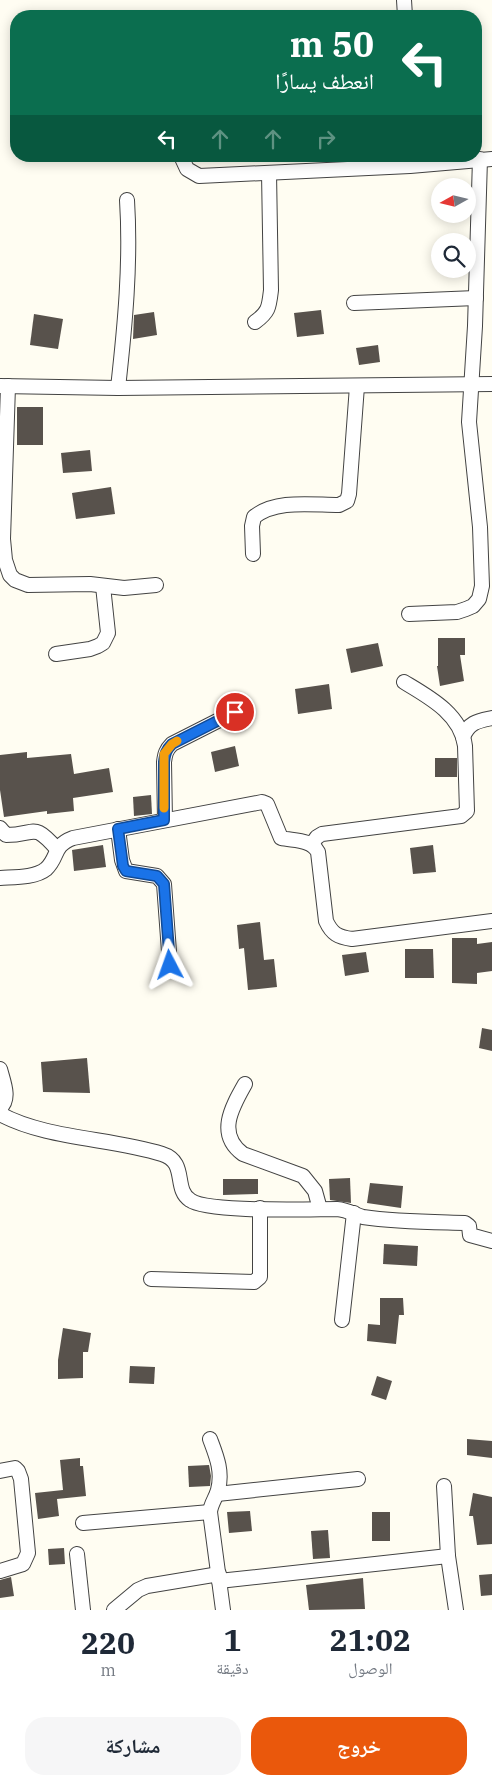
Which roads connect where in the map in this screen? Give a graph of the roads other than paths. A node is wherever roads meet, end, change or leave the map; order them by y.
1 (486, 159) edge
2 (184, 162) edge
3 (398, 162) edge
4 (269, 173) junction
5 (127, 200) dead end
6 (476, 298) junction
7 (354, 303) dead end
8 (254, 322) dead end
9 (472, 384) junction
10 (492, 384) edge
11 (4, 386) edge
12 (358, 386) junction
13 (118, 388) junction
14 (253, 554) dead end
15 (156, 585) dead end
16 (102, 586) junction
17 (409, 614) dead end
18 (56, 654) dead end
19 (404, 682) dead end
20 (235, 712) dead end
21 (492, 718) edge
22 (463, 737) junction
23 (164, 820) junction
24 (0, 828) edge
25 (118, 829) junction
26 (312, 844) junction
27 (57, 849) junction
28 (0, 878) edge
29 (492, 921) edge
30 (170, 965) dead end
31 (0, 1069) edge
32 (245, 1084) dead end
33 (0, 1108) edge
34 (0, 1114) edge
35 (260, 1208) junction
36 (320, 1209) junction
37 (354, 1213) junction
38 (492, 1241) edge
39 (151, 1279) dead end
40 (342, 1320) dead end
41 (210, 1439) dead end
42 (0, 1471) edge
43 (358, 1479) dead end
44 (444, 1486) dead end
45 (217, 1494) junction
46 (210, 1512) junction
47 (83, 1523) dead end
48 (77, 1554) dead end
49 (448, 1556) junction
50 (0, 1571) edge
51 (219, 1577) junction
52 (84, 1610) edge
53 (114, 1610) edge
54 (223, 1610) edge
55 (456, 1610) edge

1 - 6 street
2 - 4 street
3 - 4 street
4 - 8 street
5 - 13 street
6 - 7 street
6 - 9 street
9 - 10 street
9 - 12 street
9 - 17 street
11 - 13 street
11 - 16 street
12 - 13 street
12 - 14 street
15 - 16 street
16 - 18 street
19 - 22 street
20 - 23 street
21 - 22 street
22 - 26 street
23 - 25 street
23 - 26 street
24 - 27 street
25 - 27 street
25 - 30 street
26 - 29 street
27 - 28 street
31 - 33 street
32 - 36 street
34 - 35 street
35 - 36 street
35 - 39 street
36 - 37 street
37 - 38 street
37 - 40 street
41 - 45 street
42 - 50 street
43 - 45 street
44 - 49 street
45 - 46 street
46 - 47 street
46 - 51 street
48 - 52 street
49 - 51 street
49 - 55 street
51 - 53 street
51 - 54 street

